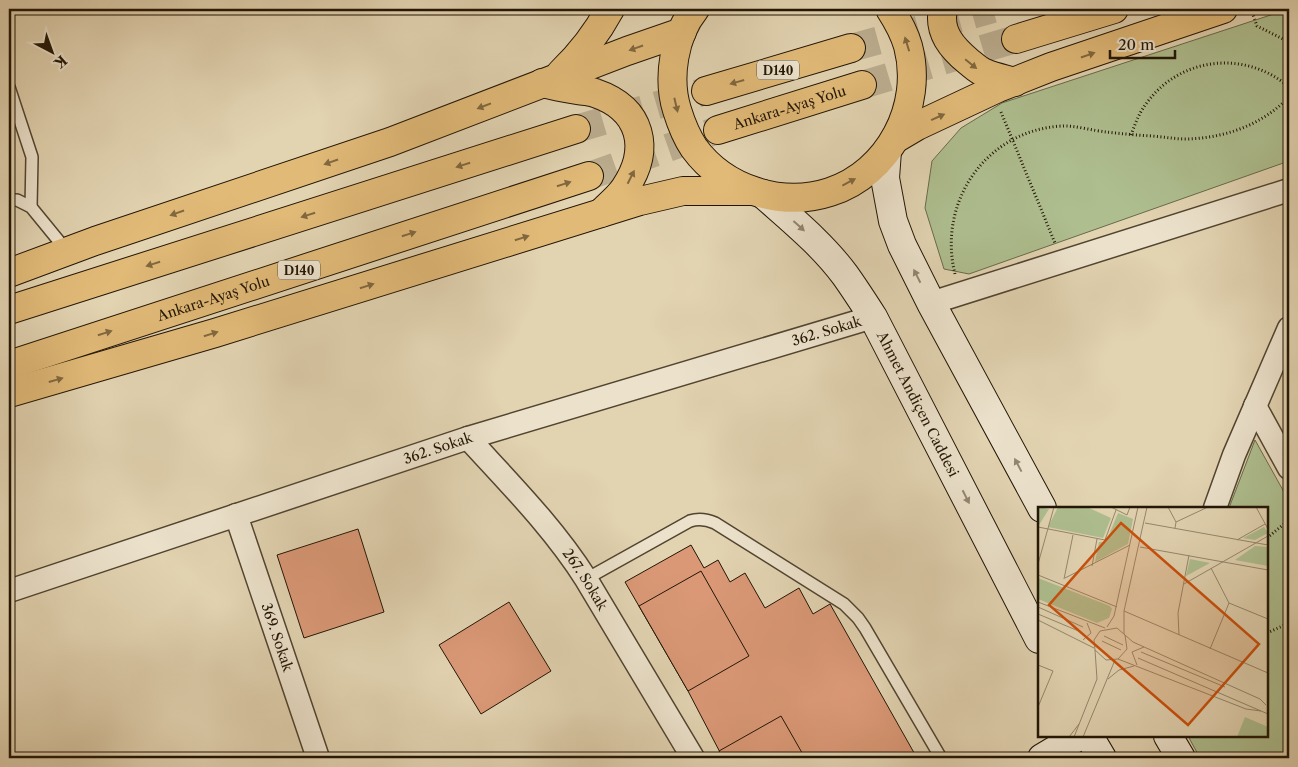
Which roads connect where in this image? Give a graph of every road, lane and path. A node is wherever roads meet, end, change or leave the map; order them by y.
1 (610, 9) edge
2 (890, 9) edge
3 (943, 9) edge
4 (1114, 9) edge
5 (1223, 9) edge
6 (1251, 9) edge
7 (690, 16) edge
8 (1016, 39) tunnel mouth
9 (1289, 42) edge
10 (851, 48) tunnel mouth
11 (549, 81) junction
12 (862, 85) tunnel mouth
13 (9, 87) edge
14 (1003, 87) junction
15 (1289, 87) edge
16 (706, 91) tunnel mouth
17 (1289, 97) edge
18 (576, 129) tunnel mouth
19 (718, 130) tunnel mouth
20 (1131, 135) junction
21 (1013, 139) junction
22 (891, 145) junction
23 (589, 176) tunnel mouth
24 (1289, 190) edge
25 (757, 192) junction
26 (9, 200) edge
27 (31, 207) junction
28 (600, 214) junction
29 (67, 251) junction
30 (1063, 261) junction
31 (9, 272) edge
32 (960, 293) junction
33 (931, 303) junction
34 (9, 310) edge
35 (873, 317) junction
36 (1289, 328) edge
37 (9, 365) edge
38 (9, 393) edge
39 (1255, 406) junction
40 (468, 438) junction
41 (1289, 468) edge
42 (1041, 507) edge
43 (1215, 507) edge
44 (236, 515) junction
45 (1289, 520) edge
46 (1268, 537) edge
47 (586, 578) junction
48 (9, 591) edge
49 (1289, 623) edge
50 (1268, 633) edge
51 (1038, 638) edge
52 (680, 736) junction
53 (1077, 737) edge
54 (1090, 737) edge
55 (1169, 737) edge
56 (318, 758) edge
57 (672, 758) edge
58 (693, 758) edge
59 (941, 758) edge
60 (1042, 758) edge
61 (1102, 758) edge
62 (1180, 758) edge

1 - 11 highway
22 -> 2 highway
3 -> 14 highway
4 - 8 highway
14 -> 5 highway
6 - 9 path
7 -> 11 highway
7 -> 25 highway
10 -> 16 highway, D140
28 -> 11 highway
11 -> 29 highway
12 - 19 highway, Ankara-Ayaş Yolu
13 - 27 lane
14 - 21 path
22 -> 14 highway
15 - 20 path
17 - 20 path
18 -> 34 highway
20 - 21 path
21 - 30 path
21 - 32 path
25 -> 22 highway
33 -> 22 main road
37 -> 23 highway, Ankara-Ayaş Yolu / D140
24 - 30 street
25 - 28 highway
25 -> 35 main road, Ahmet Andiçen Caddesi
26 - 27 lane
27 - 29 lane
38 -> 28 highway
29 - 31 highway
30 - 32 street
32 - 33 street
42 -> 33 main road
35 - 40 street, 362. Sokak
35 -> 51 main road, Ahmet Andiçen Caddesi
36 - 39 street
39 - 41 street
39 - 43 street
40 - 44 street, 362. Sokak
40 - 47 street, 267. Sokak
44 - 48 street, 362. Sokak
44 - 56 street, 369. Sokak
45 - 46 path
47 - 52 street, 267. Sokak
47 - 59 lane
49 - 50 path
52 - 57 street
52 - 58 street, 267. Sokak
53 - 60 main road
54 - 61 main road
55 - 62 main road

